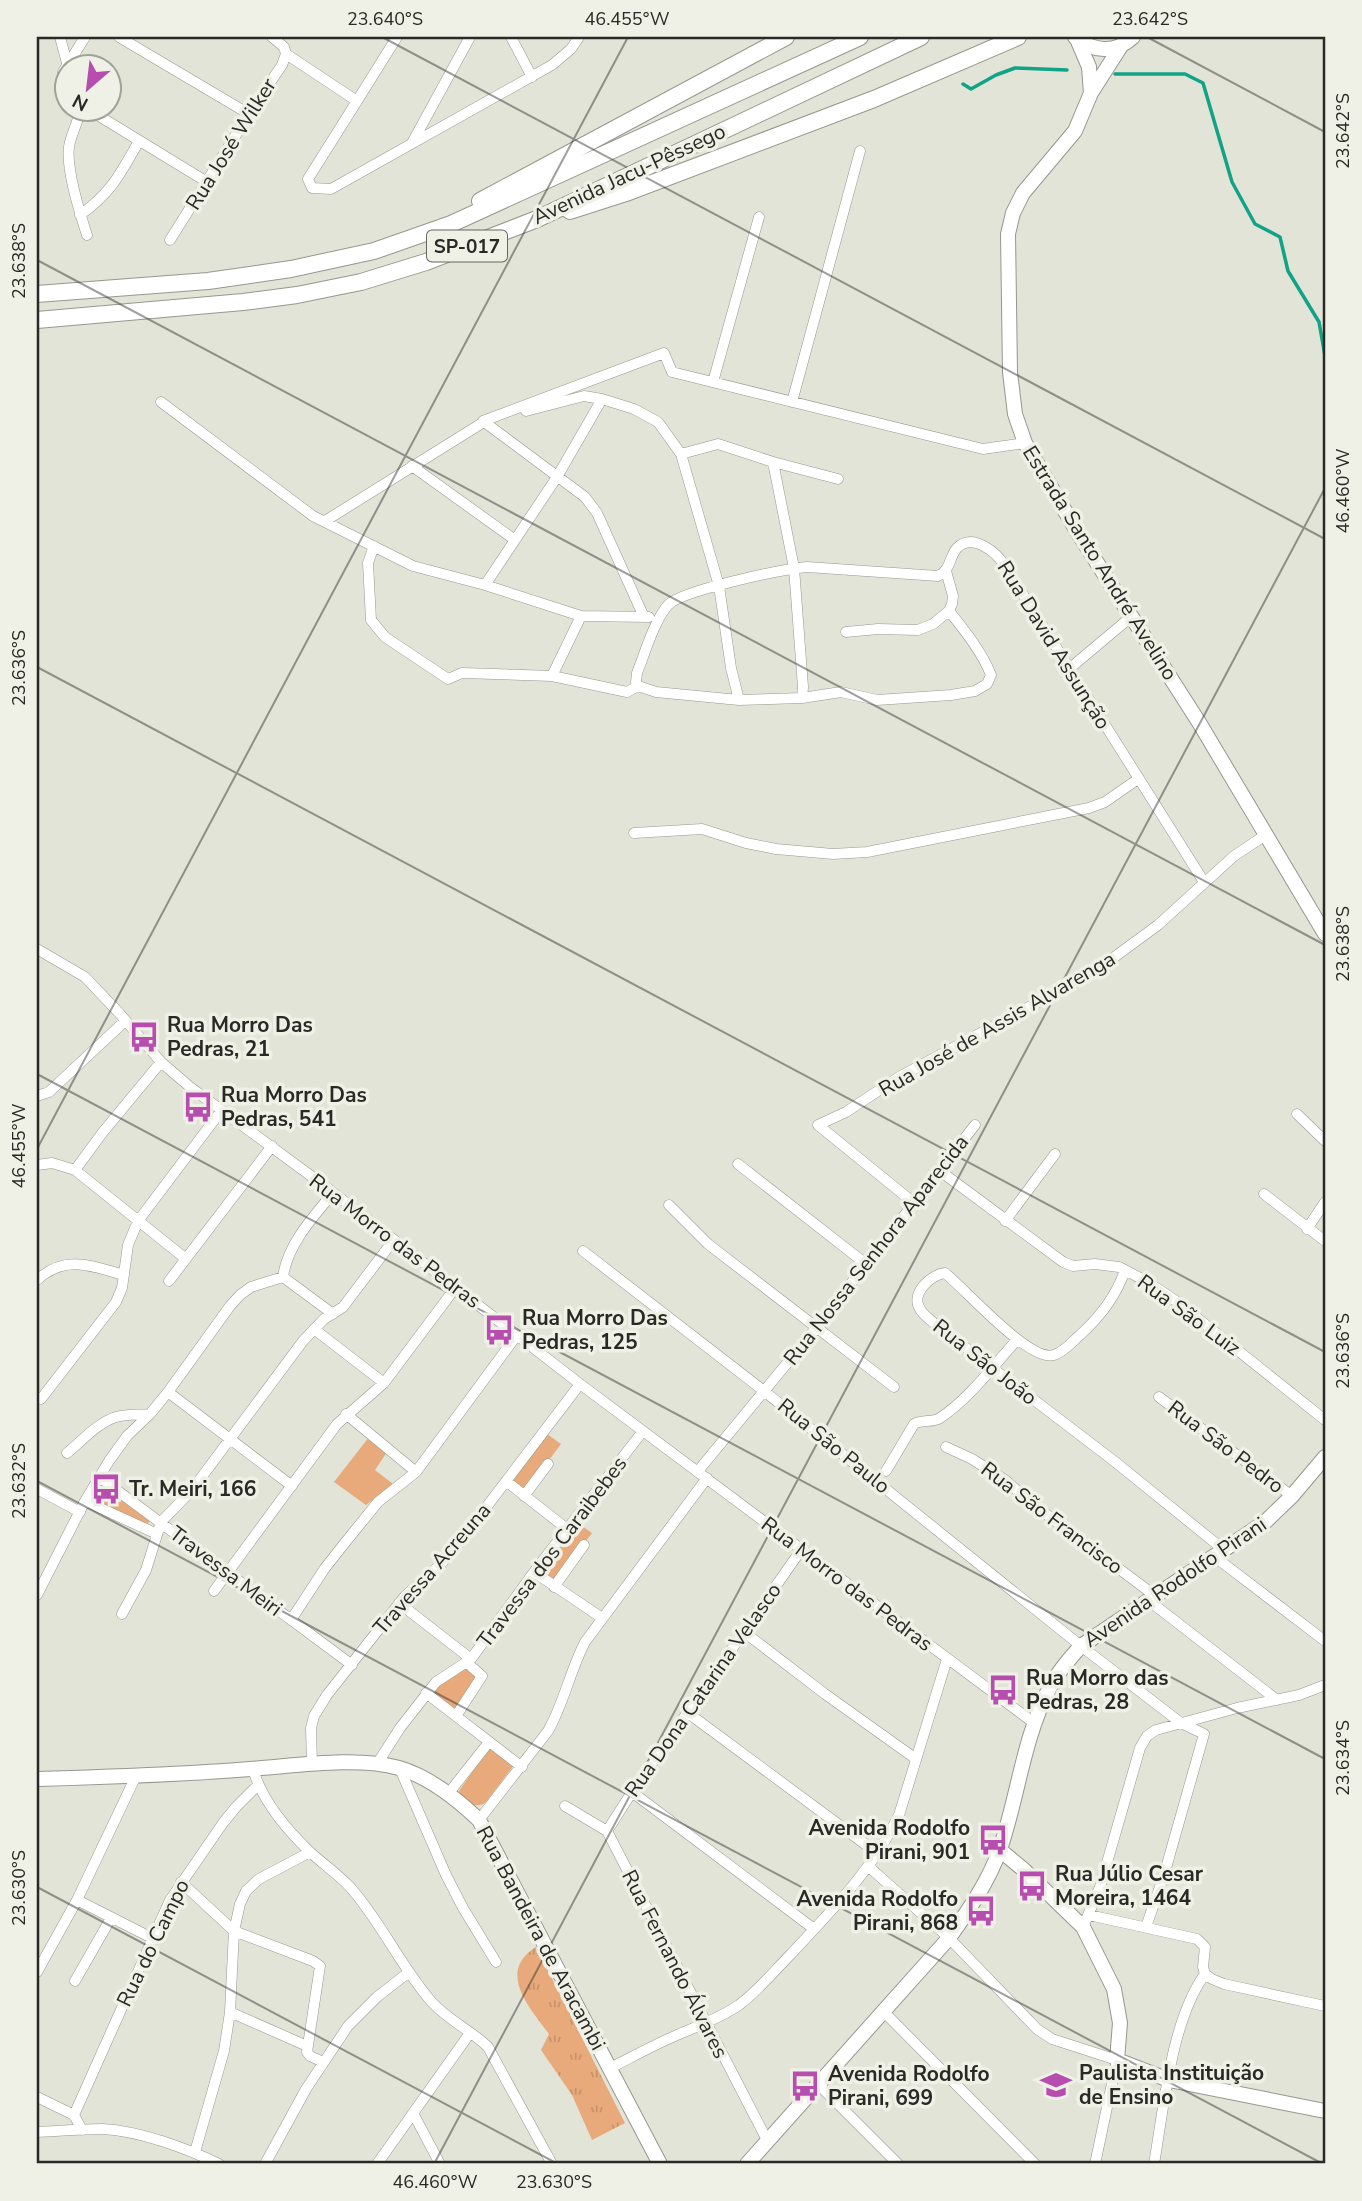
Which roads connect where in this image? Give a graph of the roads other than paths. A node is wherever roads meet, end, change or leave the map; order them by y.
1 (85, 37) edge
2 (119, 37) edge
3 (274, 37) edge
4 (397, 37) edge
5 (470, 37) edge
6 (511, 37) edge
7 (579, 37) edge
8 (786, 37) edge
9 (860, 37) edge
10 (920, 37) edge
11 (1018, 37) edge
12 (1076, 37) edge
13 (1127, 41) edge
14 (285, 50) junction
15 (75, 52) edge
16 (532, 77) junction
17 (1091, 93) junction
18 (357, 102) junction
19 (249, 114) junction
20 (76, 122) edge
21 (108, 122) edge
22 (139, 141) junction
23 (412, 144) junction
24 (860, 151) dead end
25 (207, 182) junction
26 (80, 215) junction
27 (759, 217) dead end
28 (537, 219) junction
29 (451, 224) junction
30 (87, 235) dead end
31 (170, 240) dead end
32 (37, 294) edge
33 (37, 320) edge
34 (713, 382) junction
35 (602, 399) junction
36 (161, 402) dead end
37 (792, 402) junction
38 (483, 421) junction
39 (1025, 443) junction
40 (681, 454) junction
41 (773, 462) junction
42 (412, 466) junction
43 (557, 477) junction
44 (838, 479) dead end
45 (325, 522) junction
46 (515, 540) junction
47 (374, 546) junction
48 (794, 568) junction
49 (946, 571) junction
50 (485, 585) junction
51 (719, 586) junction
52 (949, 611) junction
53 (1132, 615) junction
54 (581, 616) junction
55 (644, 617) junction
56 (660, 617) junction
57 (846, 632) dead end
58 (1069, 669) junction
59 (552, 676) junction
60 (638, 687) junction
61 (802, 698) junction
62 (739, 700) junction
63 (1138, 779) junction
64 (634, 832) dead end
65 (1267, 834) junction
66 (1204, 882) junction
67 (1325, 934) edge
68 (37, 949) edge
69 (42, 956) edge
70 (125, 1021) junction
71 (161, 1062) junction
72 (37, 1096) edge
73 (222, 1111) junction
74 (1297, 1114) dead end
75 (975, 1125) dead end
76 (1325, 1141) edge
77 (272, 1146) junction
78 (1055, 1154) dead end
79 (738, 1164) dead end
80 (37, 1165) edge
81 (75, 1170) junction
82 (940, 1171) junction
83 (332, 1194) junction
84 (1264, 1194) dead end
85 (1325, 1202) edge
86 (914, 1203) junction
87 (669, 1205) dead end
88 (1006, 1220) junction
89 (138, 1221) junction
90 (1307, 1228) junction
91 (393, 1241) junction
92 (1325, 1241) edge
93 (583, 1251) dead end
94 (186, 1259) junction
95 (866, 1264) junction
96 (1125, 1270) junction
97 (124, 1275) junction
98 (283, 1277) junction
99 (37, 1280) edge
100 (170, 1281) dead end
101 (456, 1287) junction
102 (333, 1314) junction
103 (817, 1327) junction
104 (314, 1329) junction
105 (517, 1335) junction
106 (1017, 1340) junction
107 (992, 1368) junction
108 (384, 1382) junction
109 (580, 1384) junction
110 (894, 1387) dead end
111 (764, 1391) junction
112 (168, 1392) junction
113 (1159, 1397) dead end
114 (41, 1399) dead end
115 (150, 1414) junction
116 (346, 1414) junction
117 (1325, 1420) edge
118 (643, 1431) junction
119 (230, 1438) junction
120 (946, 1447) dead end
121 (67, 1453) dead end
122 (1325, 1457) edge
123 (548, 1464) dead end
124 (886, 1471) dead end
125 (416, 1472) junction
126 (702, 1474) junction
127 (99, 1478) junction
128 (506, 1481) junction
129 (292, 1486) junction
130 (37, 1489) edge
131 (524, 1496) junction
132 (1292, 1496) junction
133 (85, 1501) junction
134 (80, 1512) junction
135 (161, 1522) junction
136 (567, 1529) junction
137 (157, 1534) junction
138 (584, 1545) dead end
139 (801, 1550) junction
140 (1220, 1553) junction
141 (534, 1572) junction
142 (228, 1573) junction
143 (554, 1587) junction
144 (214, 1591) dead end
145 (37, 1595) edge
146 (1151, 1598) junction
147 (399, 1603) junction
148 (122, 1614) dead end
149 (602, 1618) junction
150 (291, 1620) junction
151 (744, 1632) junction
152 (1325, 1641) edge
153 (1081, 1646) junction
154 (947, 1659) junction
155 (468, 1660) junction
156 (352, 1665) junction
157 (1325, 1685) edge
158 (426, 1693) junction
159 (1277, 1700) junction
160 (688, 1713) junction
161 (456, 1716) junction
162 (1034, 1723) junction
163 (1181, 1723) junction
164 (489, 1742) junction
165 (916, 1759) junction
166 (312, 1763) junction
167 (377, 1764) junction
168 (522, 1767) junction
169 (253, 1769) junction
170 (400, 1769) junction
171 (136, 1776) junction
172 (37, 1779) edge
173 (257, 1786) junction
174 (632, 1792) junction
175 (449, 1794) junction
176 (565, 1806) dead end
177 (479, 1820) junction
178 (607, 1831) junction
179 (1000, 1850) junction
180 (310, 1852) junction
181 (877, 1853) junction
182 (869, 1867) junction
183 (181, 1882) junction
184 (77, 1900) junction
185 (111, 1918) junction
186 (1086, 1921) junction
187 (1146, 1927) junction
188 (814, 1929) junction
189 (234, 1931) junction
190 (152, 1938) junction
191 (949, 1938) junction
192 (496, 1962) dead end
193 (37, 1972) edge
194 (408, 1972) junction
195 (1205, 1973) junction
196 (75, 1981) dead end
197 (1325, 2006) edge
198 (230, 2012) junction
199 (884, 2012) junction
200 (705, 2023) junction
201 (470, 2033) junction
202 (307, 2046) junction
203 (1117, 2060) junction
204 (323, 2062) junction
205 (610, 2068) junction
206 (1169, 2080) junction
207 (818, 2084) junction
208 (37, 2097) edge
209 (1325, 2111) edge
210 (413, 2113) junction
211 (74, 2115) junction
212 (82, 2130) junction
213 (37, 2132) edge
214 (767, 2140) junction
215 (195, 2152) junction
216 (753, 2162) edge
217 (219, 2164) edge
218 (265, 2164) edge
219 (377, 2164) edge
220 (440, 2164) edge
221 (552, 2164) edge
222 (660, 2164) edge
223 (898, 2164) edge
224 (1035, 2164) edge
225 (1095, 2164) edge
226 (1154, 2164) edge

1 - 15 street
2 - 19 street
3 - 14 street
4 - 18 street
5 - 23 street
6 - 16 street
7 - 16 street
8 - 29 highway
9 - 29 highway, Avenida Jacu-Pêssego / SP-017
10 - 28 highway, Avenida Jacu-Pêssego / SP-017
11 - 28 highway
12 - 13 main road
12 - 17 main road
13 - 17 main road, Estrada Santo André Avelino
14 - 18 street
14 - 19 street, Rua José Wilker
16 - 23 street
17 - 39 main road, Estrada Santo André Avelino
18 - 23 street
19 - 25 street, Rua José Wilker
20 - 26 street
21 - 22 street
22 - 25 street
22 - 26 street
24 - 37 street
25 - 31 street, Rua José Wilker
26 - 30 street
27 - 34 street
28 - 33 highway, Avenida Jacu-Pêssego / SP-017
29 - 32 highway, Avenida Jacu-Pêssego / SP-017
34 - 37 street
34 - 38 street
35 - 38 street
35 - 40 street
35 - 43 street
36 - 45 street
37 - 39 street
38 - 42 street
38 - 43 street
39 - 53 main road, Estrada Santo André Avelino
40 - 41 street
40 - 51 street
41 - 44 street
41 - 48 street
42 - 45 street
42 - 46 street
43 - 46 street
43 - 55 street
45 - 47 street
46 - 50 street
47 - 50 street
47 - 59 street
48 - 49 street
48 - 51 street
48 - 61 street
49 - 52 street
49 - 58 street, Rua David Assunção
50 - 54 street
51 - 56 street
51 - 62 street
52 - 57 street
52 - 61 street
53 - 58 street
53 - 65 main road, Estrada Santo André Avelino
54 - 55 street
54 - 59 street
55 - 56 street
56 - 60 street
58 - 63 street, Rua David Assunção
59 - 60 street
60 - 62 street
61 - 62 street
63 - 64 street
63 - 66 street, Rua David Assunção
65 - 66 street, Rua José de Assis Alvarenga
65 - 67 main road, Estrada Santo André Avelino
66 - 86 street, Rua José de Assis Alvarenga
68 - 69 street, Rua Morro das Pedras
69 - 70 street, Rua Morro das Pedras
70 - 71 street, Rua Morro das Pedras
70 - 72 street
71 - 73 street, Rua Morro das Pedras
71 - 81 street
73 - 77 street, Rua Morro das Pedras
73 - 89 street
74 - 76 street
75 - 82 street, Rua Nossa Senhora Aparecida
77 - 83 street, Rua Morro das Pedras
77 - 94 street
78 - 88 street
79 - 95 street
80 - 81 street
81 - 89 street
82 - 86 street, Rua Nossa Senhora Aparecida
82 - 88 street, Rua São Luiz
83 - 91 street, Rua Morro das Pedras
83 - 98 street
84 - 90 street
85 - 90 street
86 - 95 street, Rua Nossa Senhora Aparecida
87 - 103 street
88 - 96 street, Rua São Luiz
89 - 94 street
89 - 97 street
90 - 92 street
91 - 101 street, Rua Morro das Pedras
91 - 102 street
93 - 111 street, Rua São Paulo
94 - 100 street
95 - 103 street, Rua Nossa Senhora Aparecida
96 - 106 street, Rua São João
96 - 117 street, Rua São Luiz
97 - 99 street
97 - 114 street
98 - 102 street
98 - 112 street
101 - 105 street, Rua Morro das Pedras
101 - 108 street
102 - 104 street
103 - 110 street
103 - 111 street, Rua Nossa Senhora Aparecida
104 - 108 street
104 - 119 street
105 - 109 street, Rua Morro das Pedras
105 - 125 street
106 - 107 street
106 - 107 street, Rua São João
107 - 124 street
107 - 140 street, Rua São João
108 - 116 street
109 - 118 street, Rua Morro das Pedras
109 - 128 street, Travessa Acreuna
111 - 126 street, Rua Nossa Senhora Aparecida
111 - 153 street, Rua São Paulo
112 - 115 street
112 - 119 street
113 - 132 street, Rua São Pedro
115 - 121 street
115 - 127 street
116 - 125 street
116 - 129 street
118 - 126 street, Rua Morro das Pedras
118 - 136 street, Travessa dos Caraibebes
119 - 129 street
119 - 135 street
120 - 146 street, Rua São Francisco
122 - 132 main road, Avenida Rodolfo Pirani
123 - 131 street
125 - 150 street
126 - 139 street, Rua Morro das Pedras
126 - 149 street, Rua Nossa Senhora Aparecida
127 - 133 street
127 - 135 street, Travessa Meiri
128 - 131 street
128 - 147 street, Travessa Acreuna
129 - 142 street
130 - 134 street
131 - 136 street
132 - 140 main road, Avenida Rodolfo Pirani
133 - 134 street
133 - 137 street
134 - 145 street
135 - 137 street
135 - 142 street, Travessa Meiri
136 - 141 street, Travessa dos Caraibebes
137 - 148 street
138 - 143 street
139 - 151 street, Rua Dona Catarina Velasco
139 - 154 street, Rua Morro das Pedras
140 - 146 main road, Avenida Rodolfo Pirani
140 - 152 street, Rua São João
141 - 143 street
141 - 155 street, Travessa dos Caraibebes
142 - 144 street
142 - 150 street, Travessa Meiri
143 - 149 street
146 - 153 main road, Avenida Rodolfo Pirani
146 - 159 street, Rua São Francisco
147 - 155 street
147 - 156 street, Travessa Acreuna
149 - 168 street, Rua Nossa Senhora Aparecida
150 - 156 street, Travessa Meiri
151 - 160 street, Rua Dona Catarina Velasco
151 - 165 street
153 - 162 main road, Avenida Rodolfo Pirani
153 - 163 street, Rua São Paulo
154 - 162 street, Rua Morro das Pedras
154 - 165 street
155 - 158 street, Travessa dos Caraibebes
155 - 161 street
156 - 166 street, Travessa Acreuna
157 - 159 street
158 - 161 street
158 - 167 street, Travessa dos Caraibebes
159 - 163 street
160 - 174 street, Rua Dona Catarina Velasco
160 - 181 street
161 - 164 street
162 - 179 main road, Avenida Rodolfo Pirani
163 - 186 street
163 - 187 street, Rua São Paulo
164 - 168 street
164 - 175 street
165 - 181 street
166 - 167 main road, Rua Bandeira de Aracambi
166 - 169 main road, Rua Bandeira de Aracambi
167 - 170 main road, Rua Bandeira de Aracambi
168 - 177 street, Rua Nossa Senhora Aparecida
169 - 171 main road, Rua Bandeira de Aracambi
169 - 173 street
170 - 175 main road, Rua Bandeira de Aracambi
170 - 192 street
171 - 172 main road, Rua Bandeira de Aracambi
171 - 184 street
173 - 180 street
173 - 183 street, Rua do Campo
174 - 178 street, Rua Dona Catarina Velasco
174 - 188 street
175 - 177 main road, Rua Bandeira de Aracambi
176 - 178 street
177 - 205 main road, Rua Bandeira de Aracambi
178 - 200 street, Rua Fernando Álvares
179 - 186 main road
179 - 191 main road, Avenida Rodolfo Pirani
180 - 189 street
180 - 194 street
181 - 182 street
182 - 188 street
182 - 191 street
183 - 189 street
183 - 190 street, Rua do Campo
184 - 185 street
184 - 193 street
185 - 190 street
185 - 196 street
186 - 187 street
186 - 203 main road
187 - 195 street
188 - 200 street
189 - 198 street
189 - 202 street
190 - 211 street, Rua do Campo
191 - 199 main road, Avenida Rodolfo Pirani
191 - 203 street
194 - 201 street
194 - 204 street
195 - 197 street
195 - 206 street
198 - 202 street
198 - 215 street
199 - 207 main road, Avenida Rodolfo Pirani
199 - 224 street
200 - 205 street
200 - 214 street, Rua Fernando Álvares
201 - 210 street
201 - 221 street
202 - 204 street
203 - 206 main road
203 - 225 street
204 - 218 street
205 - 222 main road, Rua Bandeira de Aracambi
206 - 209 main road
206 - 226 street
207 - 214 main road, Avenida Rodolfo Pirani
207 - 223 street
208 - 211 street
210 - 219 street
210 - 220 street
211 - 212 street
212 - 213 street
212 - 215 street
214 - 216 main road, Avenida Rodolfo Pirani
215 - 217 street

